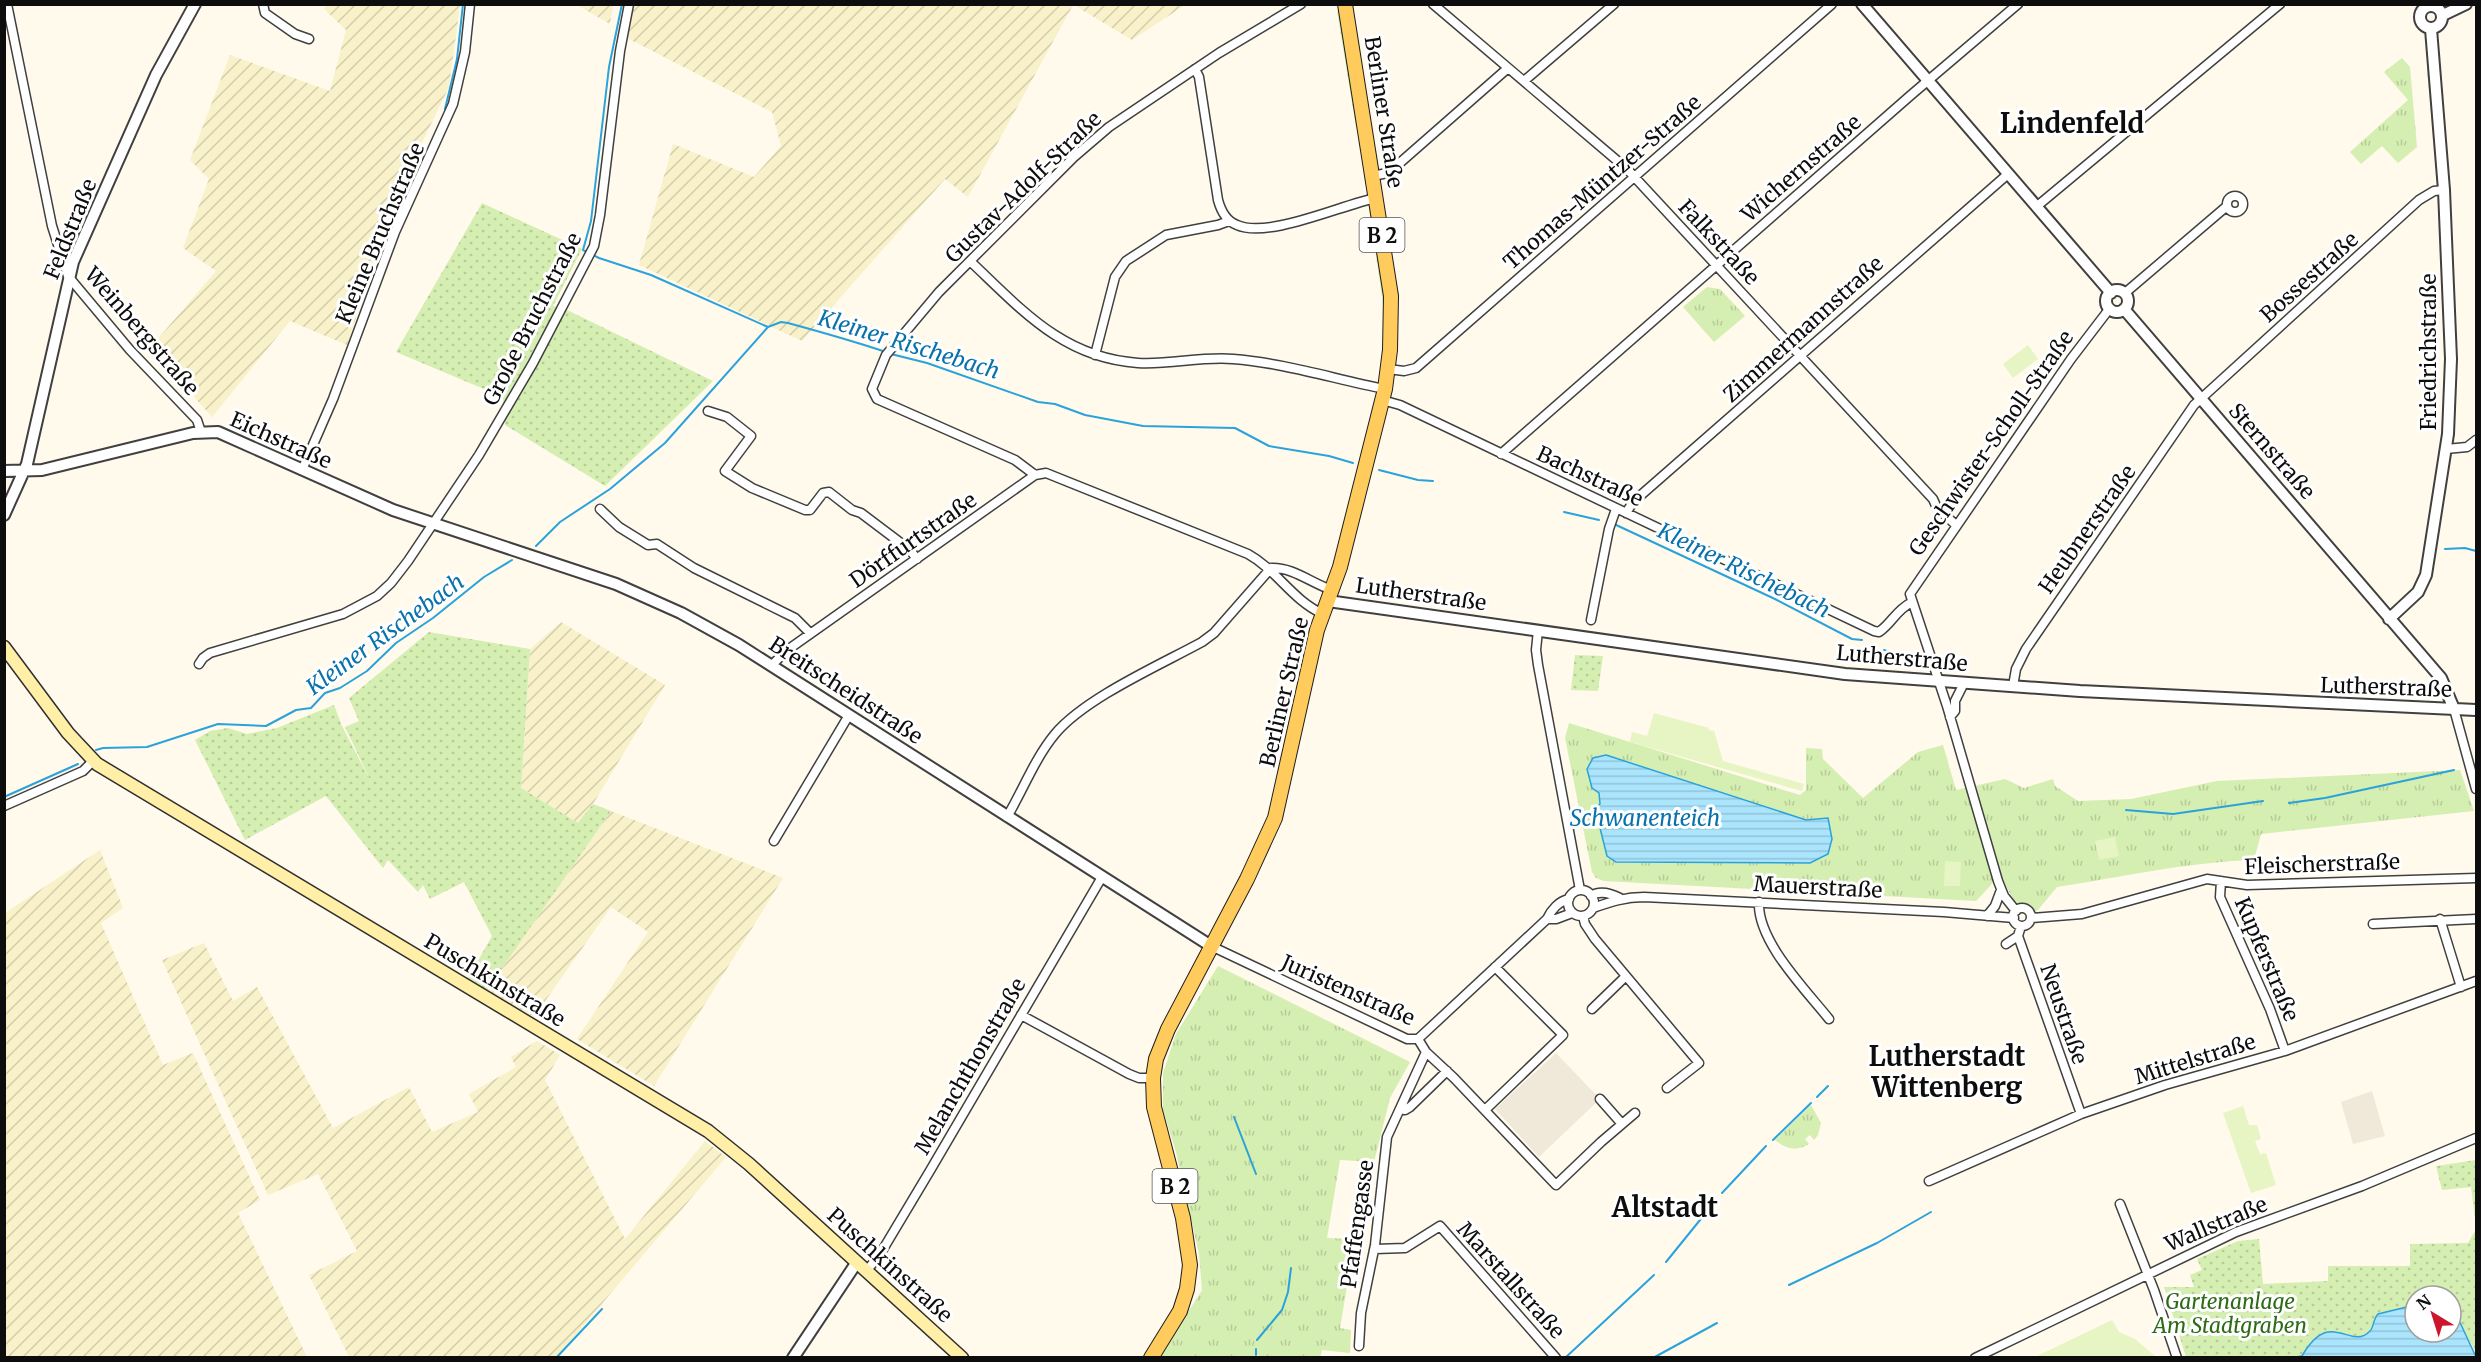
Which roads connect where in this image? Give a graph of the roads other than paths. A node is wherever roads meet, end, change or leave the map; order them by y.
1 (7, 4) edge
2 (195, 4) edge
3 (263, 4) edge
4 (470, 4) edge
5 (629, 4) edge
6 (1301, 4) edge
7 (1346, 4) edge
8 (1434, 4) edge
9 (1614, 4) edge
10 (1832, 4) edge
11 (1862, 4) edge
12 (2018, 4) edge
13 (2280, 4) edge
14 (2466, 4) edge
15 (2429, 5) edge
16 (1288, 8) edge
17 (2443, 15) junction
18 (7, 21) edge
19 (2431, 28) junction
20 (309, 39) dead end
21 (1508, 68) junction
22 (1195, 69) junction
23 (1524, 81) junction
24 (1928, 81) junction
25 (2008, 174) junction
26 (1372, 176) junction
27 (1635, 177) junction
28 (2444, 190) junction
29 (1376, 198) junction
30 (2227, 206) dead end
31 (2037, 207) junction
32 (1229, 221) junction
33 (971, 262) junction
34 (1716, 266) junction
35 (68, 276) junction
36 (2110, 293) junction
37 (2125, 293) junction
38 (2110, 308) junction
39 (2124, 309) junction
40 (1095, 355) junction
41 (1800, 356) junction
42 (1388, 369) junction
43 (1383, 395) junction
44 (2201, 398) junction
45 (708, 411) dead end
46 (201, 432) junction
47 (2476, 440) edge
48 (2446, 449) junction
49 (1501, 454) junction
50 (302, 470) junction
51 (4, 471) edge
52 (25, 472) junction
53 (1035, 476) junction
54 (600, 509) dead end
55 (1616, 509) junction
56 (1626, 513) junction
57 (4, 514) edge
58 (431, 524) junction
59 (1956, 525) junction
60 (917, 559) junction
61 (1271, 568) junction
62 (1328, 602) junction
63 (1912, 602) junction
64 (2389, 619) junction
65 (1591, 620) dead end
66 (1538, 630) junction
67 (810, 633) junction
68 (4, 647) edge
69 (199, 664) dead end
70 (772, 665) junction
71 (1939, 681) junction
72 (1964, 683) junction
73 (2013, 686) junction
74 (2454, 710) junction
75 (2476, 710) edge
76 (849, 715) junction
77 (1950, 717) junction
78 (90, 758) junction
79 (2476, 789) edge
80 (4, 806) edge
81 (1007, 817) junction
82 (774, 841) dead end
83 (1102, 877) junction
84 (2476, 878) edge
85 (2221, 881) junction
86 (1580, 890) junction
87 (2001, 890) junction
88 (1591, 896) junction
89 (1569, 898) junction
90 (1620, 898) junction
91 (1759, 902) junction
92 (1593, 908) junction
93 (1572, 913) junction
94 (2015, 914) junction
95 (1987, 915) junction
96 (1583, 916) junction
97 (2031, 918) junction
98 (1547, 919) junction
99 (2440, 919) junction
100 (2476, 919) edge
101 (2373, 924) dead end
102 (2021, 926) junction
103 (2018, 936) junction
104 (2006, 944) dead end
105 (1211, 946) junction
106 (1495, 967) junction
107 (1625, 977) junction
108 (2476, 981) edge
109 (2461, 987) junction
110 (1592, 1009) dead end
111 (1021, 1015) junction
112 (1829, 1019) dead end
113 (1418, 1039) junction
114 (2285, 1051) junction
115 (1426, 1052) junction
116 (1447, 1071) junction
117 (1153, 1078) junction
118 (1667, 1088) dead end
119 (1599, 1099) dead end
120 (1400, 1109) junction
121 (1485, 1110) junction
122 (1635, 1113) dead end
123 (2081, 1114) junction
124 (1622, 1124) junction
125 (2476, 1138) edge
126 (1929, 1181) dead end
127 (2120, 1204) dead end
128 (1375, 1250) junction
129 (862, 1266) junction
130 (2148, 1273) junction
131 (1359, 1346) dead end
132 (792, 1358) edge
133 (962, 1358) edge
134 (1151, 1358) edge
135 (1556, 1358) edge
136 (1975, 1358) edge
137 (2177, 1358) edge

1 - 18 street, Weinbergstraße
2 - 35 street, Feldstraße
3 - 20 street
4 - 50 street, Kleine Bruchstraße
5 - 58 street, Große Bruchstraße
6 - 16 street, Gustav-Adolf-Straße
7 - 26 main road, Berliner Straße / B 2
8 - 21 street, Falkstraße
9 - 23 street
10 - 27 street, Thomas-Müntzer-Straße
11 - 24 street
12 - 24 street, Wichernstraße
13 - 31 street
14 - 17 street
15 - 17 street, Friedrichstraße
15 - 19 street, Friedrichstraße
16 - 22 street, Gustav-Adolf-Straße
17 - 19 street
18 - 35 street, Weinbergstraße
19 - 28 street, Friedrichstraße
21 - 23 street, Falkstraße
21 - 26 street
22 - 32 street
22 - 33 street, Gustav-Adolf-Straße
23 - 27 street, Falkstraße
24 - 25 street
24 - 34 street, Wichernstraße
25 - 31 street
25 - 41 street, Zimmermannstraße
26 - 29 main road, Berliner Straße / B 2
27 - 34 street, Falkstraße
27 - 42 street, Thomas-Müntzer-Straße
28 - 44 street, Bossestraße
28 - 48 street, Friedrichstraße
29 - 32 street
29 - 42 main road, Berliner Straße / B 2
30 - 37 street
31 - 36 street
32 - 40 street
33 - 40 street, Bachstraße
33 - 53 street, Gustav-Adolf-Straße
34 - 41 street, Falkstraße
34 - 49 street, Wichernstraße
35 - 46 street, Weinbergstraße
35 - 52 street, Feldstraße
36 - 37 street
36 - 38 street
37 - 39 street
38 - 39 street
38 - 59 street, Geschwister-Scholl-Straße
39 - 44 street, Sternstraße
40 - 43 street, Bachstraße
41 - 56 street, Zimmermannstraße
41 - 59 street, Falkstraße
42 - 43 main road, Berliner Straße / B 2
43 - 49 street, Bachstraße
43 - 62 main road, Berliner Straße / B 2
44 - 64 street, Sternstraße
44 - 73 street, Heubnerstraße
45 - 60 street
46 - 50 street, Eichstraße
46 - 52 street, Eichstraße
47 - 48 street
48 - 64 street, Friedrichstraße
49 - 55 street, Bachstraße
50 - 58 street, Eichstraße
51 - 52 street, Eichstraße
52 - 57 street, Feldstraße
53 - 60 street, Dörffurtstraße
53 - 61 street
54 - 67 street
55 - 56 street, Bachstraße
55 - 65 street
56 - 63 street, Bachstraße
58 - 69 street, Große Bruchstraße
58 - 70 street, Breitscheidstraße
59 - 63 street, Geschwister-Scholl-Straße
60 - 67 street, Dörffurtstraße
61 - 62 street
61 - 62 street
61 - 81 street
62 - 66 street, Lutherstraße
62 - 105 main road, Berliner Straße / B 2
63 - 71 street
64 - 74 street
66 - 71 street, Lutherstraße
66 - 86 street
67 - 70 street, Dörffurtstraße
68 - 78 main road, Puschkinstraße
70 - 76 street, Breitscheidstraße
71 - 72 street, Lutherstraße
71 - 77 street
72 - 73 street, Lutherstraße
72 - 77 street
73 - 74 street, Lutherstraße
74 - 75 street, Lutherstraße
74 - 79 street
76 - 81 street, Breitscheidstraße
76 - 82 street
77 - 87 street
78 - 80 street
78 - 129 main road, Puschkinstraße
81 - 83 street, Breitscheidstraße
83 - 105 street, Breitscheidstraße
83 - 111 street, Melanchthonstraße
84 - 85 street, Fleischerstraße
85 - 97 street, Fleischerstraße
85 - 114 street, Kupferstraße
86 - 88 street
86 - 89 street
87 - 94 street
87 - 95 street
88 - 90 street, Mauerstraße
88 - 92 street
89 - 93 street
89 - 98 street
90 - 91 street, Mauerstraße
90 - 92 street, Mauerstraße
91 - 95 street, Mauerstraße
91 - 112 street
92 - 96 street
93 - 96 street
93 - 98 street
94 - 95 street, Mauerstraße
94 - 97 street
94 - 102 street
96 - 107 street
97 - 102 street
98 - 106 street
99 - 100 street
99 - 101 street
99 - 109 street
102 - 103 street
103 - 104 street
103 - 123 street, Neustraße
105 - 113 street, Juristenstraße
105 - 117 main road, Berliner Straße / B 2
106 - 113 street
106 - 121 street
107 - 110 street
107 - 118 street
108 - 109 street, Mittelstraße
109 - 114 street, Mittelstraße
111 - 117 street
111 - 129 street, Melanchthonstraße
113 - 115 street, Juristenstraße
114 - 123 street, Mittelstraße
115 - 116 street, Juristenstraße
115 - 120 street, Pfaffengasse
116 - 120 street
116 - 121 street, Juristenstraße
117 - 134 main road, Berliner Straße / B 2
119 - 124 street
120 - 128 street, Pfaffengasse
121 - 124 street, Juristenstraße
122 - 124 street
123 - 126 street, Mittelstraße
125 - 130 street, Wallstraße
127 - 130 street
128 - 131 street, Pfaffengasse
128 - 135 street, Marstallstraße
129 - 132 street
129 - 133 main road, Puschkinstraße
130 - 136 street, Wallstraße
130 - 137 street

